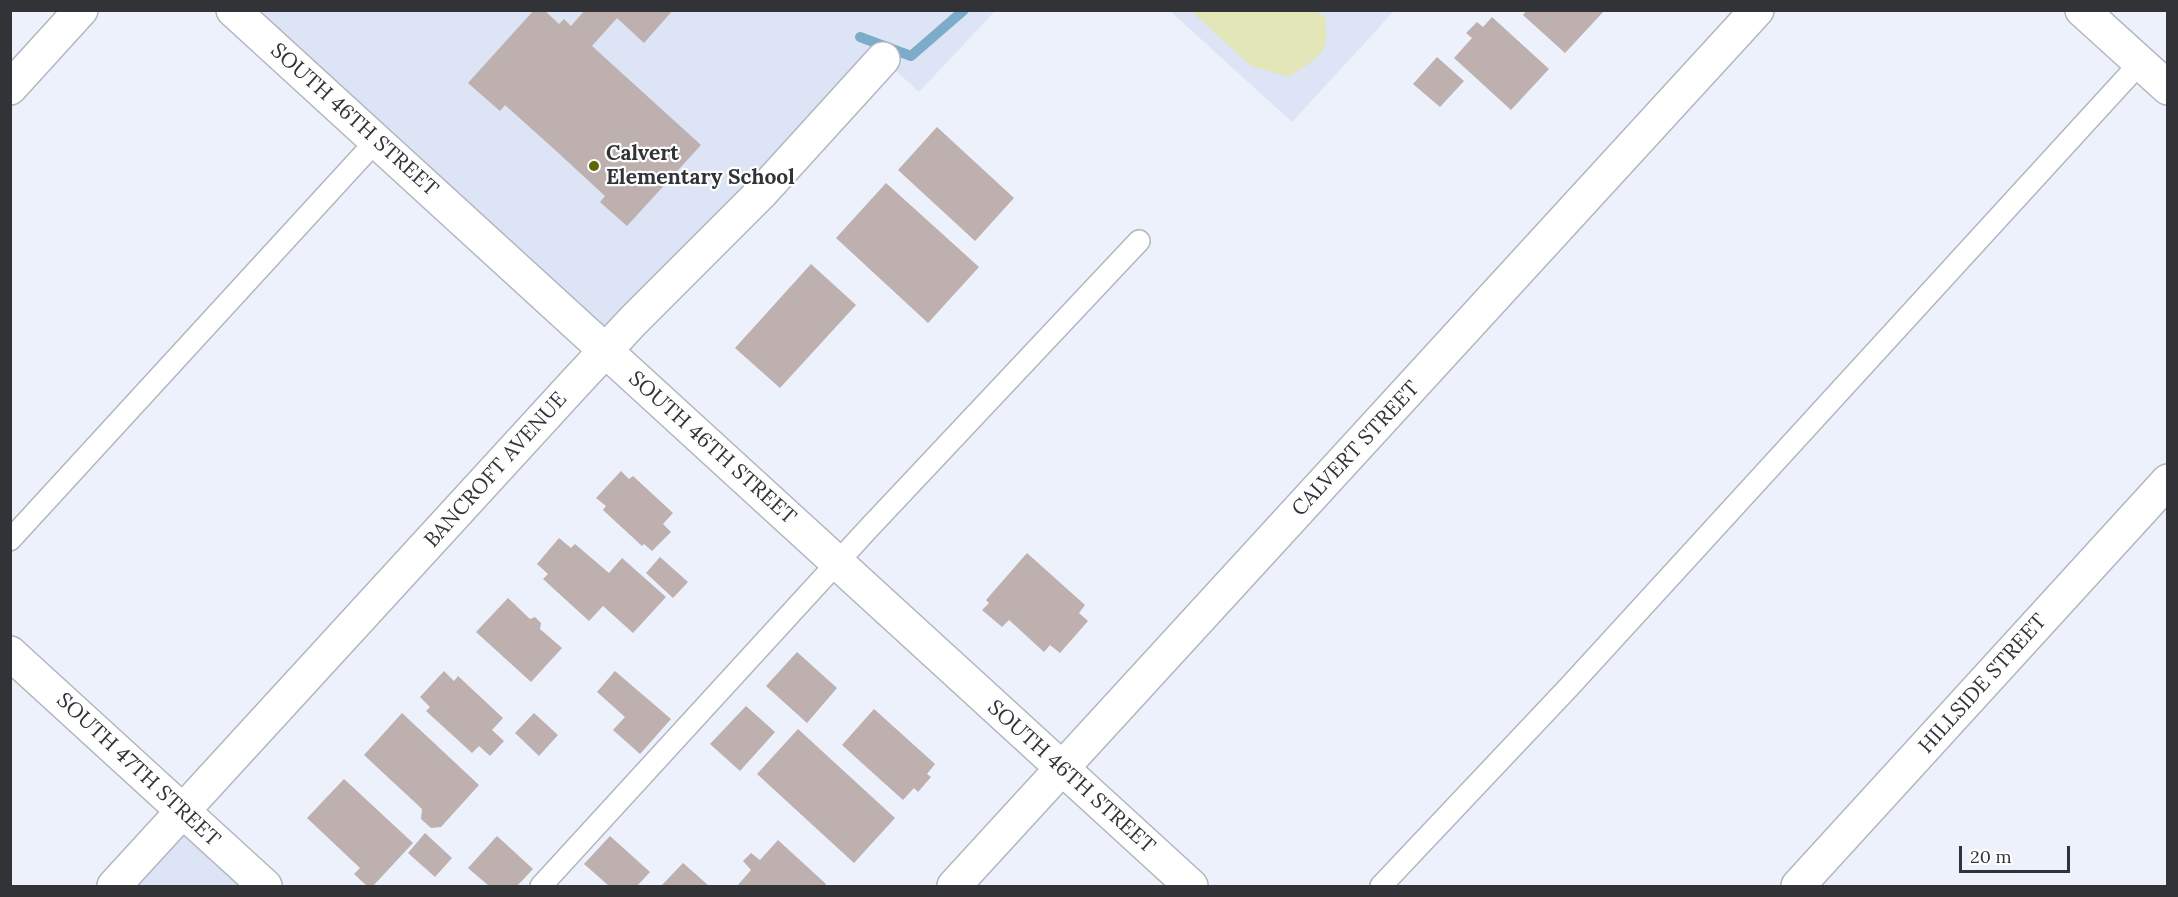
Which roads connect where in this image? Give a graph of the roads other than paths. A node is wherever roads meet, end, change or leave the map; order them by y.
1 (81, 10) edge
2 (233, 10) edge
3 (1757, 10) edge
4 (2082, 10) edge
5 (883, 59) dead end
6 (2140, 63) junction
7 (10, 88) edge
8 (2168, 88) edge
9 (376, 141) junction
10 (1139, 241) dead end
11 (606, 351) junction
12 (2168, 481) edge
13 (10, 540) edge
14 (837, 562) junction
15 (10, 653) edge
16 (1062, 768) junction
17 (183, 811) junction
18 (114, 886) edge
19 (265, 886) edge
20 (541, 886) edge
21 (954, 886) edge
22 (1191, 886) edge
23 (1381, 886) edge
24 (1798, 886) edge

1 - 7 street
2 - 9 street, SOUTH 46TH STREET
3 - 16 street, CALVERT STREET
4 - 6 street
5 - 11 street, BANCROFT AVENUE
6 - 8 street
6 - 23 lane
9 - 11 street, SOUTH 46TH STREET
9 - 13 lane
10 - 14 lane
11 - 14 street, SOUTH 46TH STREET
11 - 17 street, BANCROFT AVENUE
12 - 24 street, HILLSIDE STREET
14 - 16 street, SOUTH 46TH STREET
14 - 20 lane
15 - 17 street, SOUTH 47TH STREET
16 - 21 street, CALVERT STREET
16 - 22 street, SOUTH 46TH STREET
17 - 18 street, BANCROFT AVENUE
17 - 19 street, SOUTH 47TH STREET

